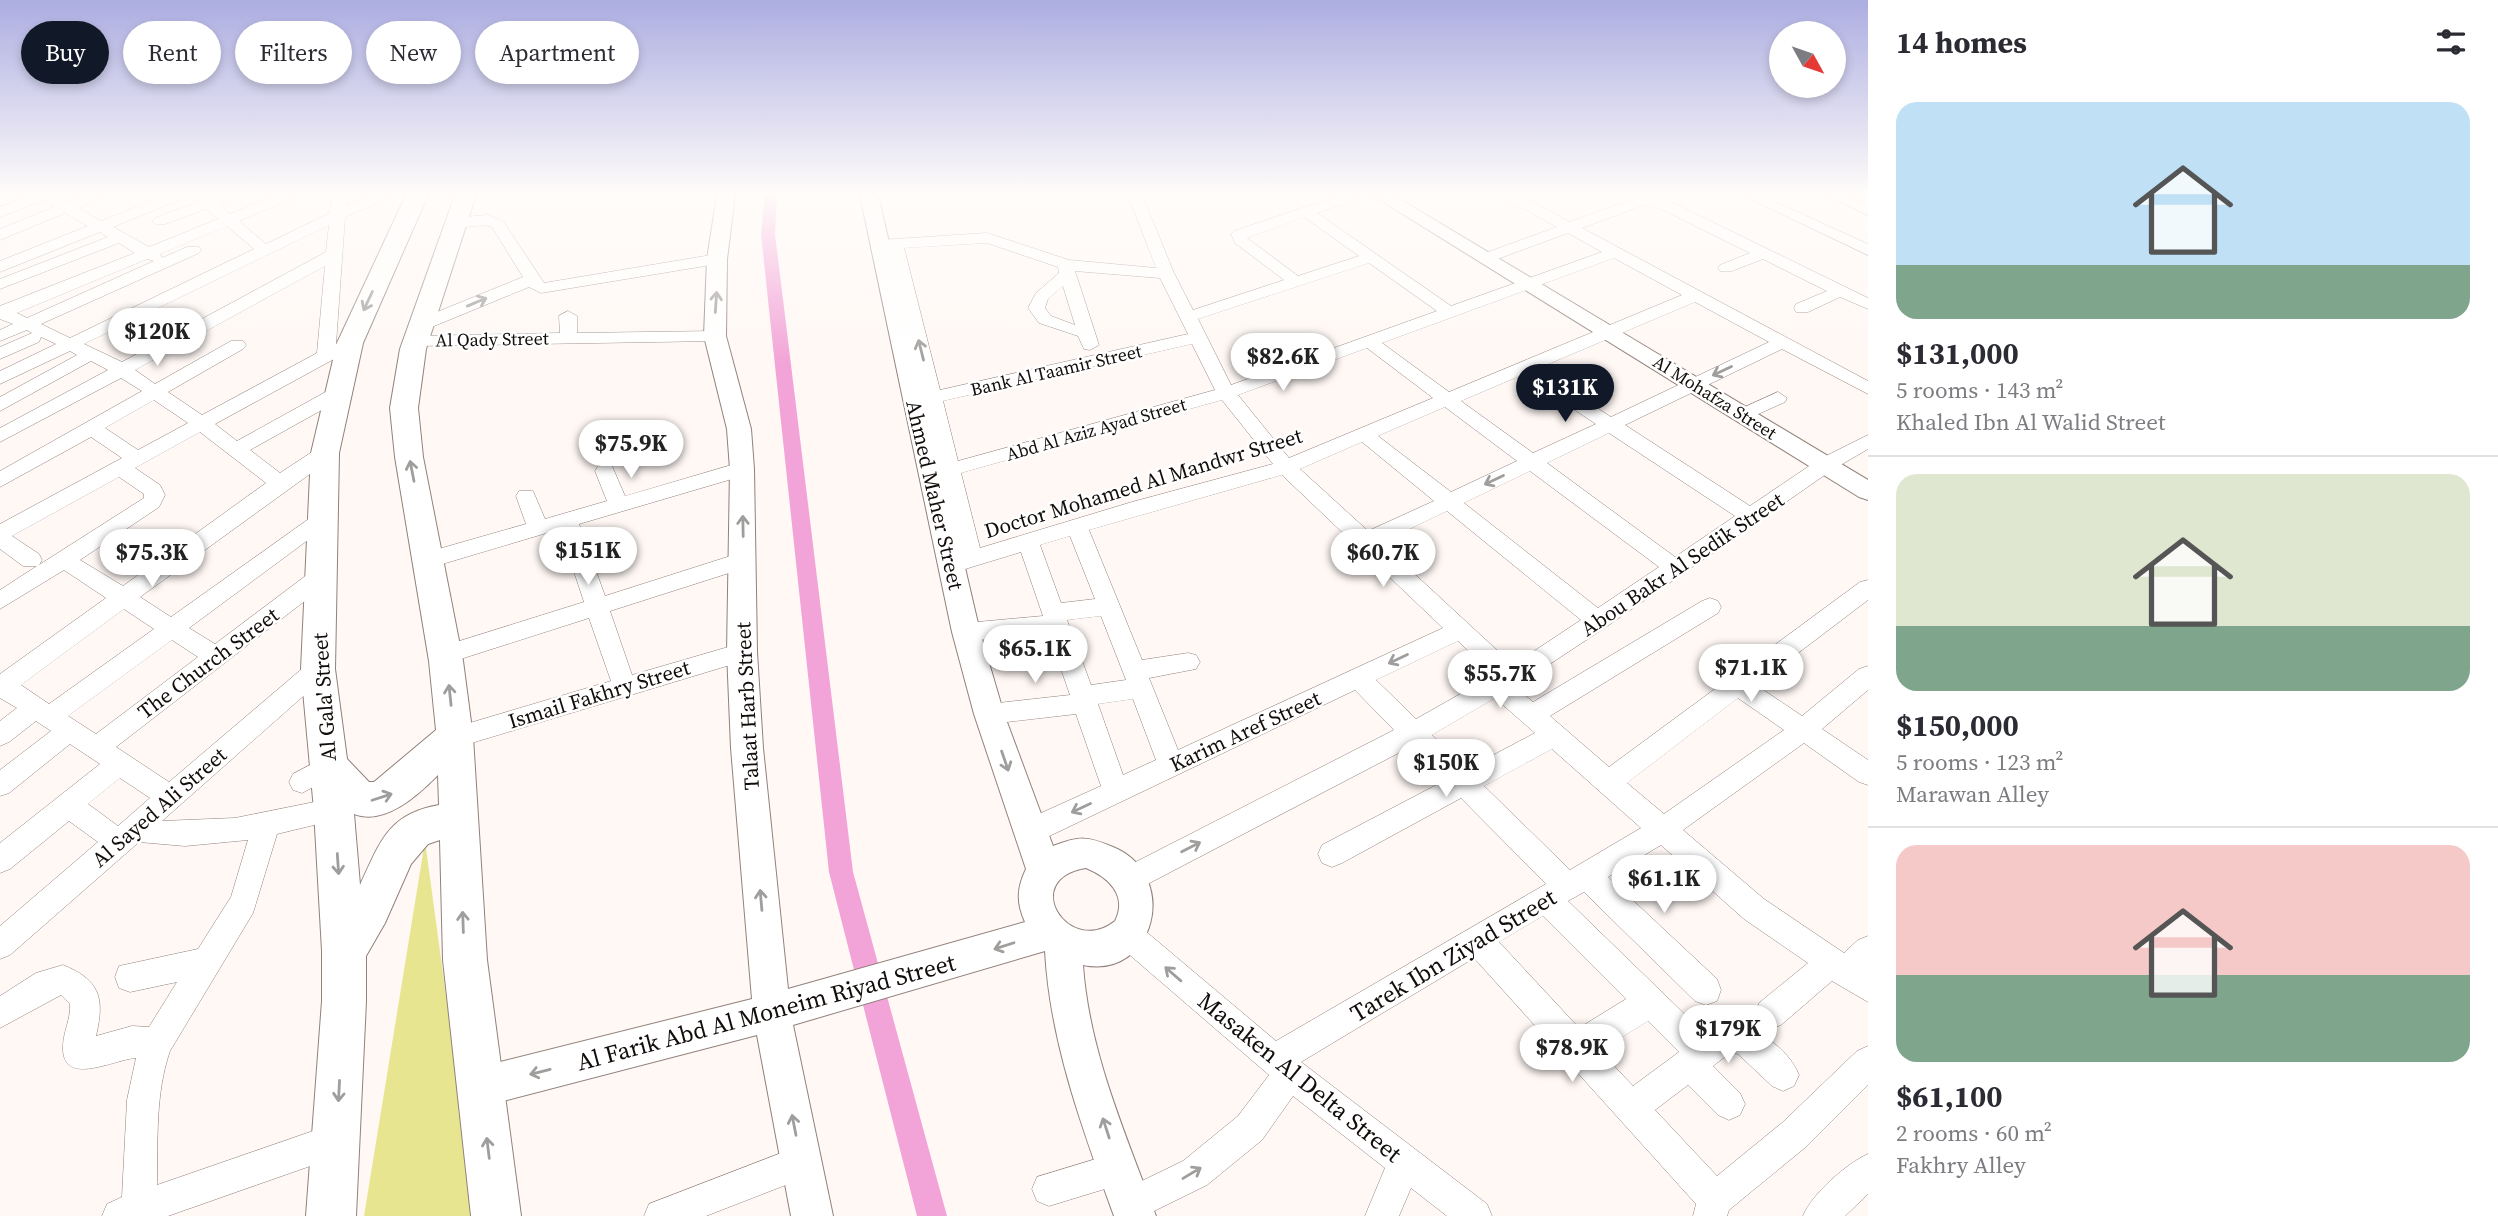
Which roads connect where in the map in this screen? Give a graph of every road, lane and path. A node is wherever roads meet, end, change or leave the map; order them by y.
1 (38, 252) edge
2 (95, 252) edge
3 (147, 252) joint
4 (184, 252) edge
5 (263, 252) edge
6 (388, 252) edge
7 (447, 252) edge
8 (516, 252) edge
9 (718, 252) edge
10 (889, 252) edge
11 (1025, 252) edge
12 (1158, 252) edge
13 (1258, 252) edge
14 (1364, 252) edge
15 (1476, 252) edge
16 (1504, 252) edge
17 (1616, 252) joint
18 (1764, 253) joint
19 (335, 254) joint
20 (1372, 257) junction
21 (1486, 258) junction
22 (100, 259) dead end
23 (717, 259) junction
24 (164, 263) junction
25 (0, 267) edge
26 (1726, 268) dead end
27 (1067, 270) junction
28 (1166, 273) junction
29 (533, 279) junction
30 (1296, 282) junction
31 (1529, 284) junction
32 (1840, 291) junction
33 (1696, 295) junction
34 (1, 304) edge
35 (1868, 304) edge
36 (1802, 308) dead end
37 (1449, 312) junction
38 (568, 316) dead end
39 (1188, 317) junction
40 (27, 324) junction
41 (45, 332) junction
42 (1086, 332) junction
43 (1608, 332) junction
44 (419, 333) junction
45 (715, 336) junction
46 (0, 337) edge
47 (1198, 337) junction
48 (569, 338) junction
49 (1368, 341) junction
50 (1783, 342) junction
51 (70, 344) junction
52 (237, 345) dead end
53 (338, 349) junction
54 (0, 354) edge
55 (91, 354) junction
56 (1095, 360) junction
57 (1522, 367) junction
58 (121, 369) junction
59 (0, 378) edge
60 (1694, 385) junction
61 (1868, 388) edge
62 (155, 390) junction
63 (338, 393) junction
64 (1226, 393) junction
65 (1778, 398) dead end
66 (1447, 399) junction
67 (923, 400) junction
68 (0, 405) edge
69 (1743, 415) junction
70 (202, 424) junction
71 (1610, 425) junction
72 (91, 428) junction
73 (1364, 434) junction
74 (0, 436) edge
75 (1868, 441) edge
76 (236, 450) junction
77 (325, 453) junction
78 (1532, 462) junction
79 (128, 463) junction
80 (1825, 465) junction
81 (1286, 467) junction
82 (742, 469) junction
83 (605, 471) dead end
84 (941, 472) junction
85 (0, 480) edge
86 (280, 483) junction
87 (1868, 491) edge
88 (526, 495) dead end
89 (1449, 502) junction
90 (618, 504) junction
91 (1751, 517) junction
92 (324, 518) junction
93 (567, 519) junction
94 (538, 528) junction
95 (1078, 528) junction
96 (0, 535) edge
97 (1028, 542) junction
98 (1364, 542) junction
99 (31, 560) dead end
100 (64, 560) junction
101 (429, 560) junction
102 (743, 560) junction
103 (962, 562) junction
104 (1675, 568) junction
105 (320, 577) junction
106 (1868, 588) edge
107 (124, 597) junction
108 (0, 601) edge
109 (1109, 606) junction
110 (598, 607) junction
111 (1710, 607) dead end
112 (1056, 619) junction
113 (1598, 621) junction
114 (172, 628) junction
115 (1460, 630) junction
116 (966, 632) junction
117 (742, 652) junction
118 (445, 655) junction
119 (216, 657) junction
120 (1188, 662) dead end
121 (318, 669) junction
122 (1358, 678) junction
123 (1867, 678) edge
124 (1138, 679) junction
125 (1505, 682) junction
126 (624, 685) junction
127 (1738, 685) junction
128 (1, 686) edge
129 (1084, 699) junction
130 (989, 714) junction
131 (1532, 715) junction
132 (51, 719) junction
133 (1803, 730) junction
134 (1413, 733) junction
135 (0, 734) edge
136 (1553, 736) junction
137 (455, 737) junction
138 (95, 749) junction
139 (119, 764) junction
140 (1171, 765) junction
141 (315, 774) junction
142 (1868, 774) edge
143 (1464, 783) junction
144 (1607, 783) junction
145 (0, 785) edge
146 (1116, 791) junction
147 (170, 798) junction
148 (68, 805) junction
149 (334, 810) junction
150 (267, 824) junction
151 (459, 824) junction
152 (1662, 831) junction
153 (1029, 832) junction
154 (127, 835) junction
155 (1332, 854) dead end
156 (0, 860) edge
157 (1044, 870) junction
158 (1130, 878) junction
159 (1567, 887) junction
160 (1127, 934) junction
161 (1056, 937) junction
162 (1477, 940) junction
163 (0, 945) edge
164 (1868, 950) edge
165 (344, 951) junction
166 (206, 962) junction
167 (1848, 975) edge
168 (130, 977) dead end
169 (1706, 990) dead end
170 (1650, 1002) junction
171 (0, 1013) edge
172 (772, 1013) junction
173 (1770, 1014) dead end
174 (157, 1043) junction
175 (1575, 1048) junction
176 (1695, 1059) junction
177 (1868, 1062) edge
178 (1282, 1067) junction
179 (1783, 1075) dead end
180 (480, 1087) junction
181 (1729, 1104) dead end
182 (1631, 1108) junction
183 (335, 1140) junction
184 (802, 1162) junction
185 (1405, 1162) junction
186 (1868, 1171) edge
187 (1049, 1189) dead end
188 (1128, 1196) edge
189 (1712, 1208) edge
190 (133, 1214) edge
191 (331, 1216) edge
192 (496, 1216) edge
193 (661, 1216) edge
194 (811, 1216) edge
195 (1382, 1216) edge
196 (1475, 1216) edge
197 (1820, 1216) edge

1 - 25 street
2 - 34 street
3 - 24 street
3 - 34 street
4 - 24 street
5 - 51 street
6 -> 53 highway, Al Gala' Street
7 - 44 highway
8 - 29 street
9 - 23 main road, Talaat Harb Street
10 - 67 main road, Ahmed Maher Street
11 - 27 street
12 - 28 street
13 - 30 street
14 - 20 street
15 - 21 main road, Al Mohafza Street
16 - 21 street
17 - 31 street, Abd Al Aziz Ayad Street
17 - 33 street
18 - 26 street
18 - 32 street
19 - 53 street
19 - 58 street
20 - 30 street
20 - 37 street
21 - 31 main road, Al Mohafza Street
22 - 34 street
23 - 29 street
45 -> 23 main road, Talaat Harb Street
24 - 40 street
27 - 28 street
27 - 42 street
27 - 42 street
28 - 39 street
44 -> 29 street
30 - 39 street
31 - 37 street, Abd Al Aziz Ayad Street
31 - 43 main road, Al Mohafza Street
32 - 35 street
32 - 36 street
33 - 43 street, Doctor Mohamed Al Mandwr Street
33 - 50 street
34 - 40 street
37 - 49 street, Abd Al Aziz Ayad Street
38 - 48 street, Al Qady Street
39 - 47 street
40 - 41 street
40 - 46 street
41 - 51 street
41 - 54 street
42 - 56 street
43 - 57 street, Doctor Mohamed Al Mandwr Street
43 - 60 main road, Al Mohafza Street
44 - 48 street, Al Qady Street
101 -> 44 highway
45 - 48 street, Al Qady Street
45 - 82 main road, Talaat Harb Street
47 - 56 street, Bank Al Taamir Street
47 - 64 street
49 - 64 street, Abd Al Aziz Ayad Street
49 - 66 street
50 -> 60 street
50 - 61 street
51 - 55 street
51 - 59 street
52 - 62 street
53 - 63 highway, Al Gala' Street
53 - 70 street
55 - 58 street
55 - 68 street
56 - 67 street, Bank Al Taamir Street
57 - 66 street, Doctor Mohamed Al Mandwr Street
57 - 71 street
58 - 62 street
58 - 74 street
60 - 69 main road, Al Mohafza Street
60 - 71 street
62 - 70 street
62 - 72 street
63 - 76 street
63 - 77 highway, Al Gala' Street
64 - 81 street
64 - 84 street, Abd Al Aziz Ayad Street
65 - 69 street
66 - 73 street, Doctor Mohamed Al Mandwr Street
66 - 78 street
67 - 84 main road, Ahmed Maher Street
69 - 80 main road, Al Mohafza Street
70 - 76 street
70 - 79 street
71 - 78 street
71 - 91 street
72 - 79 street
72 - 85 street
73 - 81 street, Doctor Mohamed Al Mandwr Street
73 - 89 street
75 - 80 street, Abou Bakr Al Sedik Street
76 - 86 street
77 - 86 street
77 - 92 highway, Al Gala' Street
78 -> 89 street
78 - 104 street
79 - 96 street
79 - 100 street
80 - 87 main road, Al Mohafza Street
80 - 91 street, Abou Bakr Al Sedik Street
81 - 95 street, Doctor Mohamed Al Mandwr Street
81 - 98 street
82 - 90 street
102 -> 82 main road, Talaat Harb Street
83 - 90 street
84 - 103 main road, Ahmed Maher Street
86 - 107 street
88 - 94 street
89 - 98 street
89 - 113 street
90 - 93 street
91 - 104 street, Abou Bakr Al Sedik Street
92 - 105 highway, Al Gala' Street
92 - 114 street
93 - 94 street
93 - 110 street
94 - 101 street
95 - 97 street, Doctor Mohamed Al Mandwr Street
95 - 109 street
96 - 99 street
97 - 103 street, Doctor Mohamed Al Mandwr Street
97 - 112 street
98 - 115 street
100 - 107 street
100 - 108 street
101 - 118 highway
102 - 110 street
102 - 117 main road, Talaat Harb Street
103 - 116 main road, Ahmed Maher Street
104 - 113 street, Abou Bakr Al Sedik Street
105 - 119 street, The Church Street
105 - 121 highway, Al Gala' Street
106 - 127 street
107 - 114 street
107 - 128 street
109 - 112 street
109 - 124 street
110 - 118 street
110 - 126 street
111 - 131 street
112 - 116 street
112 - 129 street
113 - 125 street, Abou Bakr Al Sedik Street
114 - 119 street
114 - 132 street
115 -> 122 street, Karim Aref Street
115 - 125 street
116 - 130 main road, Ahmed Maher Street
117 - 126 street, Ismail Fakhry Street
172 -> 117 main road, Talaat Harb Street
137 -> 118 highway
119 - 138 street, The Church Street
120 - 124 street
121 - 141 highway, Al Gala' Street
121 - 147 street, Al Sayed Ali Street
122 - 134 street
122 - 140 street, Karim Aref Street
123 - 133 street, Tarek Ibn Ziyad Street
124 - 129 street
124 - 140 street
125 - 131 street
125 - 134 street, Abou Bakr Al Sedik Street
126 - 137 street, Ismail Fakhry Street
127 - 133 street
127 - 144 street
128 - 132 street
129 - 130 street
129 - 146 street
130 -> 153 main road, Ahmed Maher Street
131 - 136 street
132 - 135 street
132 - 138 street
132 - 145 street
133 - 142 street
133 - 152 street, Tarek Ibn Ziyad Street
134 - 143 street
158 -> 134 street, Abou Bakr Al Sedik Street
136 - 143 street
136 - 144 street
141 -> 137 highway
137 - 151 highway
138 - 139 street
139 - 147 street
139 - 148 street
140 - 146 street, Karim Aref Street
141 - 149 highway, Al Gala' Street
143 - 155 street
143 - 159 street
144 - 152 street
146 -> 153 street, Karim Aref Street
147 - 154 street, Al Sayed Ali Street
148 - 154 street
148 - 156 street
149 - 150 street
149 -> 165 highway, Al Gala' Street
150 - 154 street
150 - 166 street
151 - 165 highway
180 -> 151 highway
152 - 159 street, Tarek Ibn Ziyad Street
152 - 167 street
153 - 157 main road, Ahmed Maher Street
154 - 163 street, Al Sayed Ali Street
157 - 158 main road
157 - 161 main road
158 - 160 main road
159 - 162 street, Tarek Ibn Ziyad Street
159 - 169 street
159 - 170 street
160 - 161 main road
178 -> 160 street, Masaken Al Delta Street
161 -> 172 main road, Al Farik Abd Al Moneim Riyad Street
188 -> 161 main road
162 - 175 street
162 - 178 street, Tarek Ibn Ziyad Street
164 - 167 street
165 -> 183 highway, Al Gala' Street
166 - 168 street
166 - 174 street
167 - 173 street
170 - 175 street
170 - 176 street
171 - 174 street
172 -> 180 main road, Al Farik Abd Al Moneim Riyad Street
184 -> 172 main road, Talaat Harb Street
174 - 190 street
175 - 182 street
176 - 179 street
176 - 181 street
176 - 182 street
177 - 189 street
178 - 185 street, Masaken Al Delta Street
188 -> 178 street, Tarek Ibn Ziyad Street
192 -> 180 highway
182 - 189 street
183 - 190 street
183 - 191 highway, Al Gala' Street
184 - 193 street
184 - 194 main road, Talaat Harb Street
185 - 195 street
185 - 196 street, Masaken Al Delta Street
186 - 197 street
187 - 188 street, Tarek Ibn Ziyad Street

